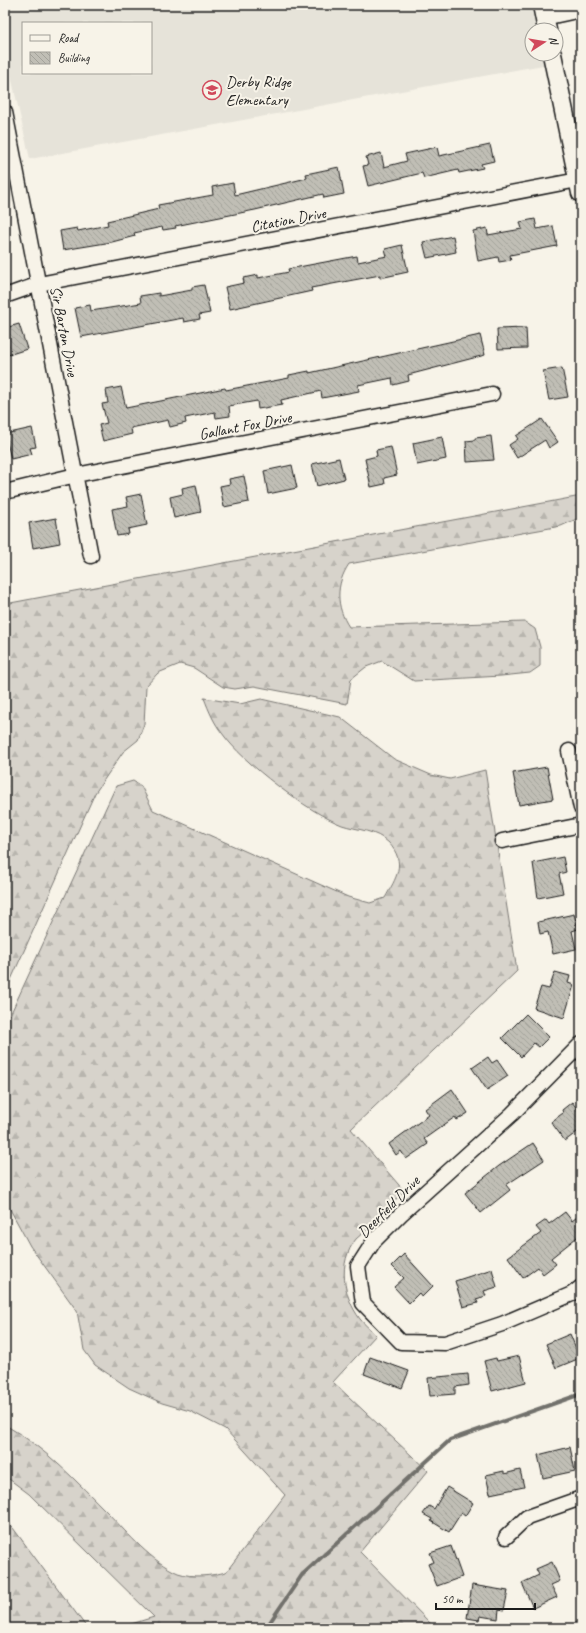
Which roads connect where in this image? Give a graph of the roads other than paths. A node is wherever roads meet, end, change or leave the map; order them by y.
1 (581, 10) edge
2 (544, 18) edge
3 (554, 62) edge
4 (5, 112) edge
5 (580, 187) edge
6 (39, 284) junction
7 (5, 296) edge
8 (492, 394) dead end
9 (76, 475) junction
10 (5, 492) edge
11 (91, 556) dead end
12 (569, 751) dead end
13 (581, 808) edge
14 (581, 825) edge
15 (502, 841) dead end
16 (581, 1044) edge
17 (581, 1287) edge
18 (581, 1498) edge
19 (506, 1537) dead end

1 - 2 street
3 - 5 street
4 - 6 street, Sir Barton Drive
5 - 6 street, Citation Drive
6 - 7 street, Citation Drive
6 - 9 street, Sir Barton Drive
8 - 9 street, Gallant Fox Drive
9 - 10 street, Gallant Fox Drive
9 - 11 street, Sir Barton Drive
12 - 13 street
14 - 15 street
16 - 17 street, Deerfield Drive
18 - 19 street

